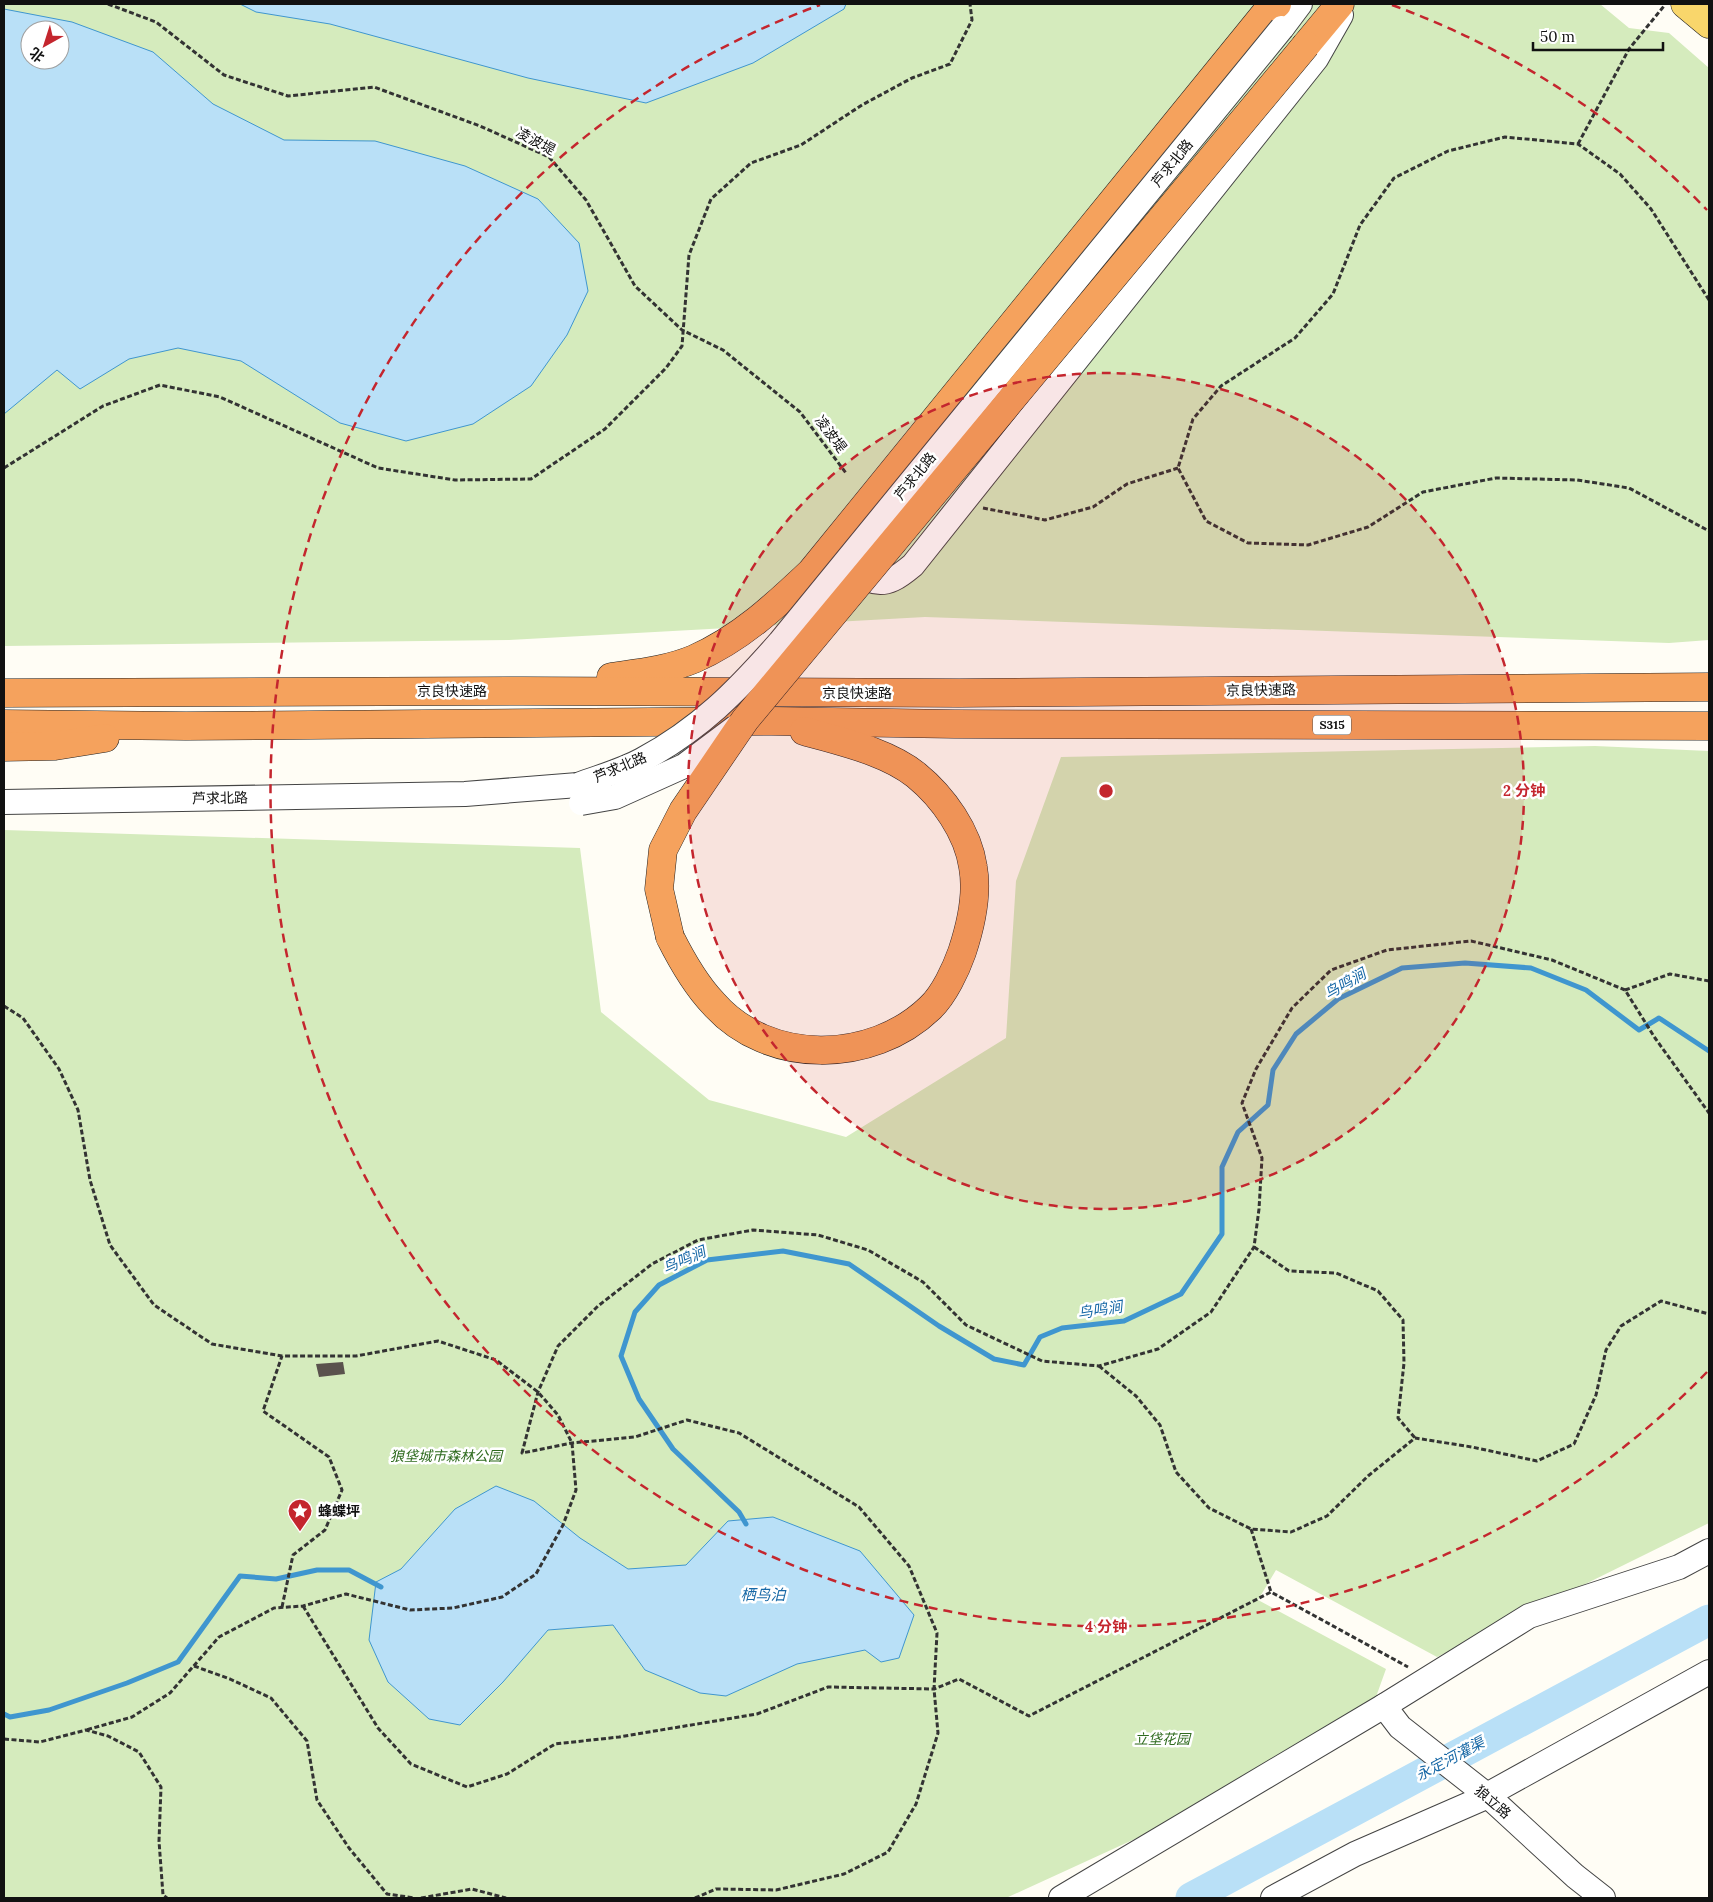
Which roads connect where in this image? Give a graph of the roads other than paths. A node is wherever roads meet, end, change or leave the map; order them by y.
1 (1300, 4) edge
2 (1340, 4) edge
3 (1348, 4) edge
4 (1685, 4) edge
5 (1280, 16) edge
6 (1709, 24) edge
7 (860, 511) junction
8 (1709, 686) edge
9 (523, 691) junction
10 (4, 693) edge
11 (745, 720) junction
12 (772, 721) junction
13 (4, 724) edge
14 (186, 726) junction
15 (1709, 726) edge
16 (4, 747) edge
17 (579, 794) junction
18 (4, 802) edge
19 (1709, 1550) edge
20 (1709, 1672) edge
21 (1384, 1706) junction
22 (1487, 1796) junction
23 (1061, 1898) edge
24 (1273, 1898) edge
25 (1603, 1898) edge

1 - 5 street, 芦求北路
2 - 11 highway, bridge
3 - 7 street
4 - 6 main road
5 - 7 highway
5 - 17 street, 芦求北路, bridge
7 - 9 highway
8 - 9 highway, 京良快速路
9 - 10 highway, 京良快速路
11 - 12 highway, bridge
11 - 17 street, 芦求北路, bridge
12 - 14 highway, 京良快速路
12 - 15 highway, 京良快速路 / S315
13 - 14 highway
14 - 16 highway
17 - 18 street, 芦求北路
19 - 21 street
20 - 22 street
21 - 22 street, 狼立路
21 - 23 street
22 - 24 street
22 - 25 street, 狼立路

